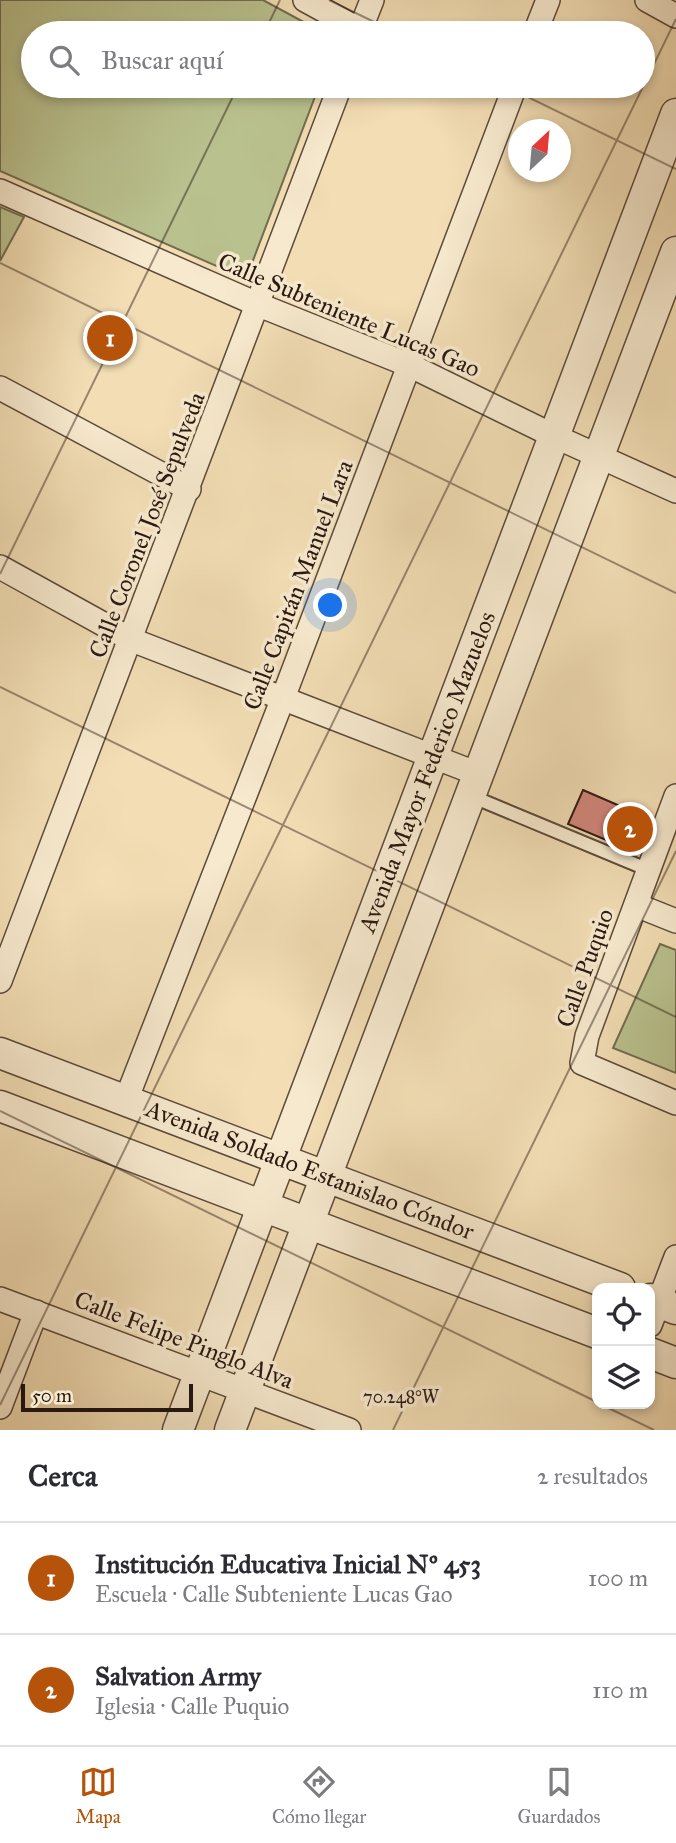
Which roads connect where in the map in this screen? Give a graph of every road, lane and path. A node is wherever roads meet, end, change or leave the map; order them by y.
1 (304, 0) edge
2 (372, 0) edge
3 (548, 0) edge
4 (647, 0) edge
5 (676, 16) edge
6 (341, 21) edge
7 (364, 21) edge
8 (540, 21) edge
9 (336, 98) edge
10 (510, 98) edge
11 (676, 114) edge
12 (0, 191) edge
13 (676, 252) edge
14 (259, 304) junction
15 (409, 365) junction
16 (0, 388) edge
17 (554, 436) junction
18 (599, 455) junction
19 (189, 489) junction
20 (676, 491) edge
21 (0, 566) edge
22 (132, 640) junction
23 (283, 698) junction
24 (433, 756) junction
25 (474, 785) junction
26 (676, 796) edge
27 (649, 870) junction
28 (636, 905) junction
29 (676, 921) edge
30 (0, 981) edge
31 (0, 1053) edge
32 (126, 1100) junction
33 (676, 1103) edge
34 (0, 1106) edge
35 (280, 1159) junction
36 (326, 1176) junction
37 (263, 1206) junction
38 (308, 1223) junction
39 (676, 1257) edge
40 (607, 1283) edge
41 (0, 1298) edge
42 (658, 1309) edge
43 (36, 1312) junction
44 (592, 1331) edge
45 (655, 1355) edge
46 (676, 1363) edge
47 (200, 1373) junction
48 (245, 1391) junction
49 (0, 1407) edge
50 (178, 1430) edge
51 (230, 1430) edge
52 (349, 1430) edge

1 - 6 street
2 - 7 street
3 - 8 street
4 - 5 street
9 - 14 street, Calle Coronel José Sepulveda
10 - 15 street, Calle Capitán Manuel Lara
11 - 17 street, Avenida Mayor Federico Mazuelos
12 - 14 street, Calle Subteniente Lucas Gao
13 - 18 street, Avenida Mayor Federico Mazuelos
14 - 15 street, Calle Subteniente Lucas Gao
14 - 19 street, Calle Coronel José Sepulveda
15 - 17 street, Calle Subteniente Lucas Gao
15 - 23 street, Calle Capitán Manuel Lara
16 - 19 street
17 - 18 street, Calle Subteniente Lucas Gao
17 - 24 street, Avenida Mayor Federico Mazuelos
18 - 20 street, Calle Subteniente Lucas Gao
18 - 25 street, Avenida Mayor Federico Mazuelos
19 - 22 street, Calle Coronel José Sepulveda
21 - 22 street
22 - 23 street
22 - 30 street, Calle Coronel José Sepulveda
23 - 24 street
23 - 32 street, Calle Capitán Manuel Lara
24 - 25 street
24 - 35 street, Avenida Mayor Federico Mazuelos
25 - 27 lane
25 - 36 street, Avenida Mayor Federico Mazuelos
26 - 27 street, Calle Puquio
27 - 28 street, Calle Puquio
28 - 29 street
28 - 33 street, Calle Puquio
31 - 32 street, Avenida Soldado Estanislao Cóndor
32 - 35 street, Avenida Soldado Estanislao Cóndor
34 - 37 street, Avenida Soldado Estanislao Cóndor
35 - 36 street, Avenida Soldado Estanislao Cóndor
35 - 37 street, Avenida Mayor Federico Mazuelos
36 - 38 street, Avenida Mayor Federico Mazuelos
36 - 40 street, Avenida Soldado Estanislao Cóndor
37 - 38 street, Avenida Soldado Estanislao Cóndor
37 - 47 street, Avenida Mayor Federico Mazuelos
38 - 44 street, Avenida Soldado Estanislao Cóndor
38 - 48 street, Avenida Mayor Federico Mazuelos
39 - 42 street
41 - 43 street, Calle Felipe Pinglo Alva
43 - 47 street, Calle Felipe Pinglo Alva
43 - 49 street
45 - 46 street
47 - 48 street, Calle Felipe Pinglo Alva
47 - 50 street, Avenida Mayor Federico Mazuelos
48 - 51 street, Avenida Mayor Federico Mazuelos
48 - 52 street, Calle Felipe Pinglo Alva

